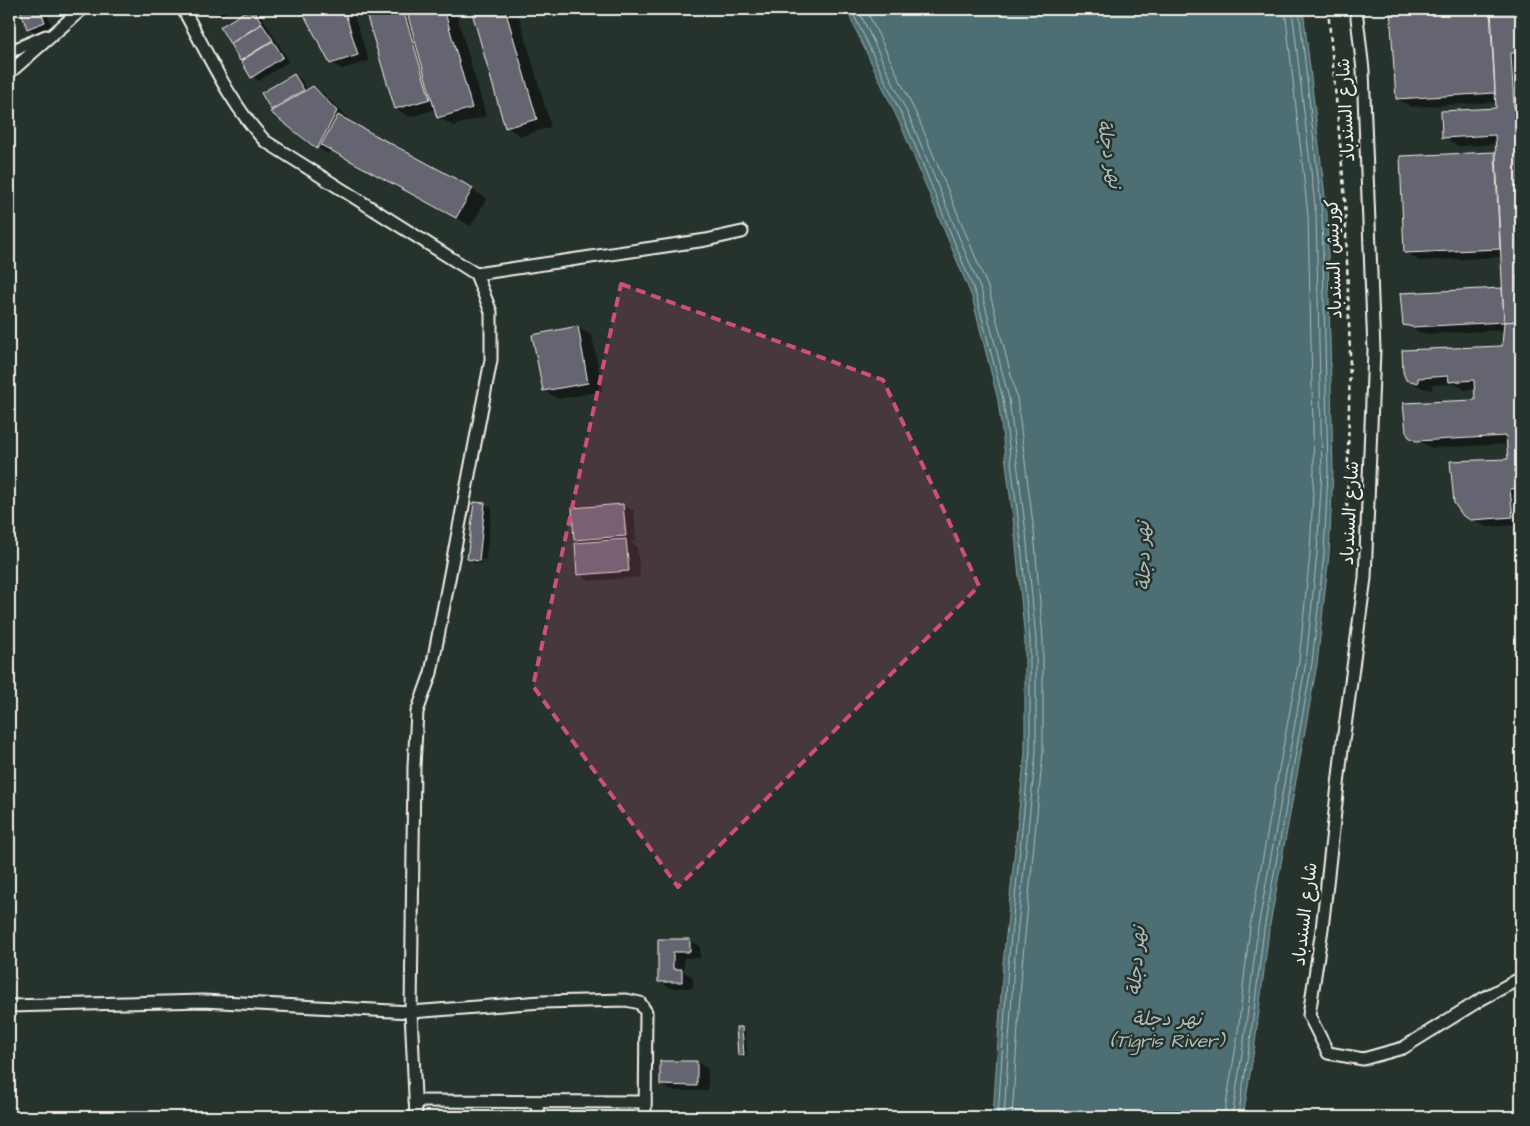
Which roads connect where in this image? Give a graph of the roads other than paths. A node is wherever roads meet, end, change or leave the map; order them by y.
1 (82, 9) edge
2 (183, 9) edge
3 (1356, 9) edge
4 (56, 32) junction
5 (9, 52) edge
6 (9, 73) edge
7 (742, 232) dead end
8 (476, 274) junction
9 (1521, 978) edge
10 (9, 1006) edge
11 (412, 1012) junction
12 (415, 1100) junction
13 (645, 1102) junction
14 (537, 1103) junction
15 (416, 1117) edge
16 (538, 1117) edge
17 (645, 1117) edge

1 - 4 street
2 - 8 street
3 - 9 street, شارع السندباد
4 - 5 street
4 - 6 street
7 - 8 street
8 - 11 street
10 - 11 street
11 - 12 street
11 - 13 street
12 - 14 street
12 - 15 street
13 - 14 street
13 - 17 street
14 - 16 street

